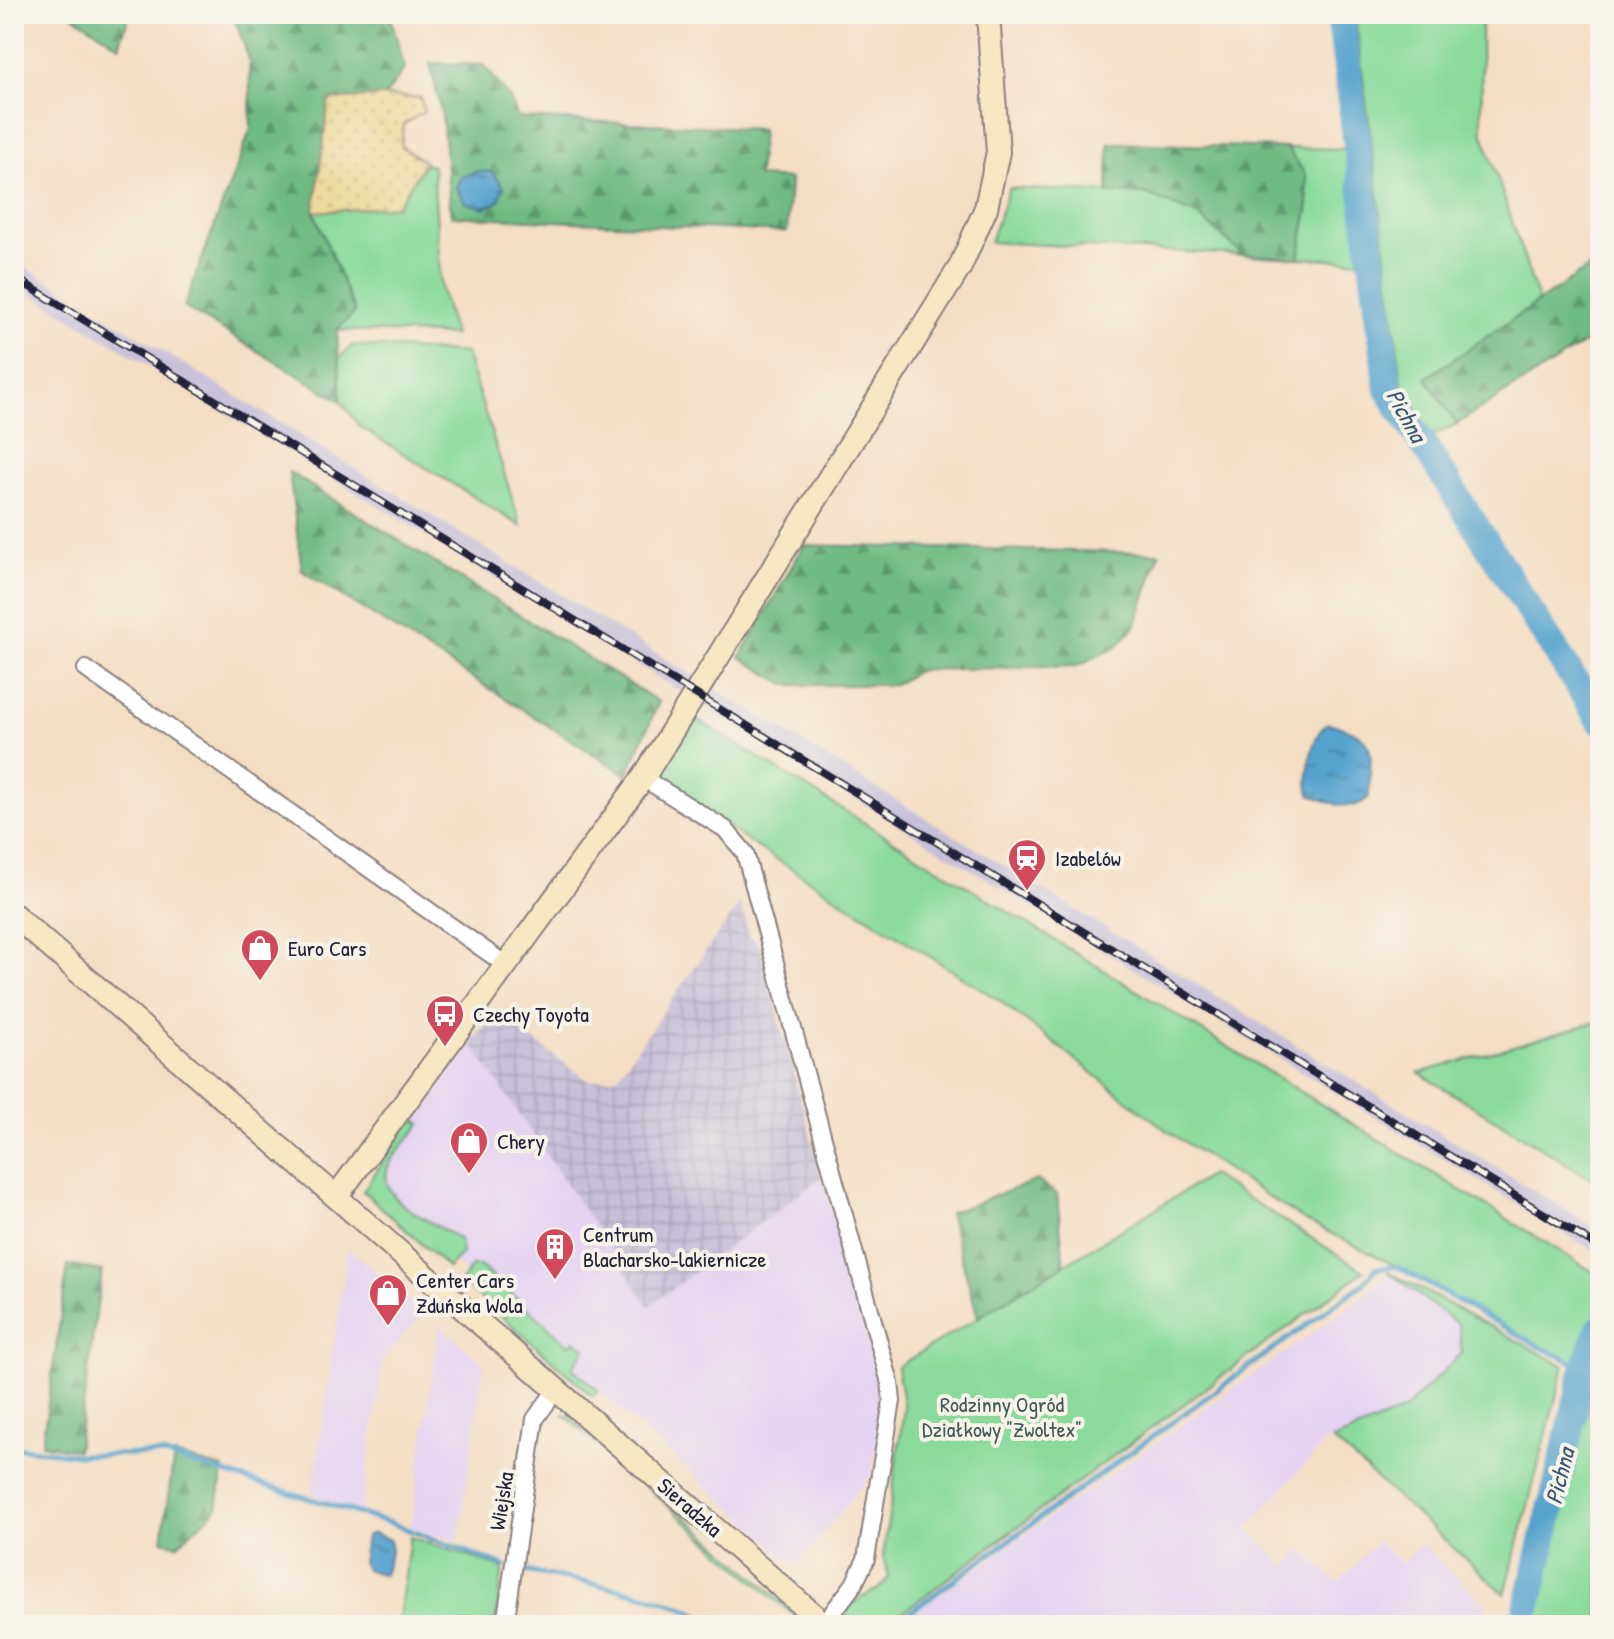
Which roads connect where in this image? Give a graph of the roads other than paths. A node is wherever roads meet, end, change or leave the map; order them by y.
1 (988, 14) edge
2 (86, 669) dead end
3 (643, 778) junction
4 (14, 915) edge
5 (506, 965) junction
6 (336, 1197) junction
7 (556, 1390) junction
8 (824, 1624) edge
9 (505, 1625) edge

1 - 3 street
2 - 5 street
3 - 5 street
3 - 8 street
4 - 6 street, Sieradzka
5 - 6 street
6 - 7 street, Sieradzka
7 - 8 street, Sieradzka
7 - 9 street, Wiejska

